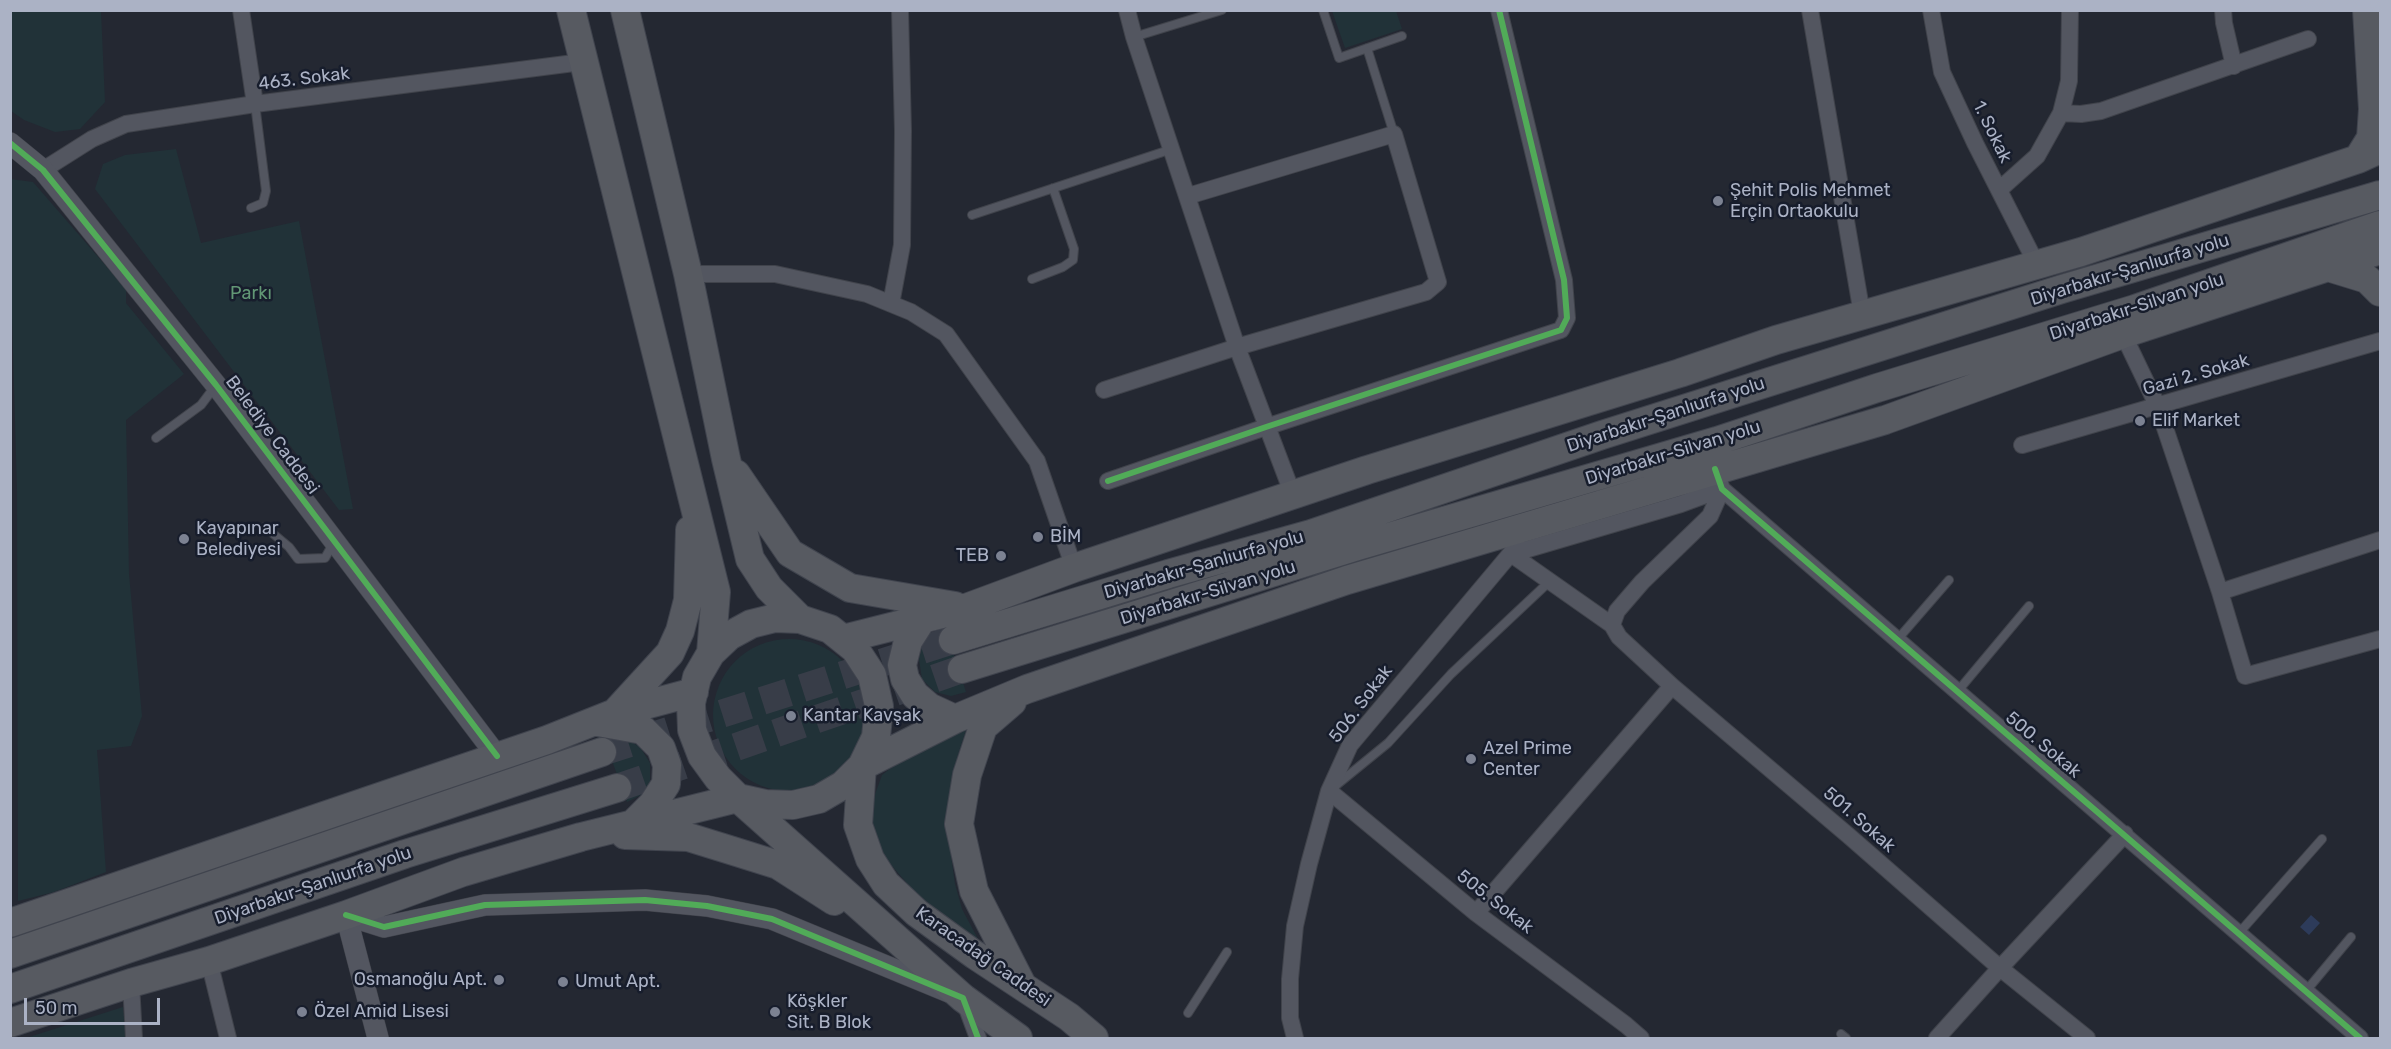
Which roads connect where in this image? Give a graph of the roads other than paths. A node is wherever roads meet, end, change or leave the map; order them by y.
1 (241, 10) edge
2 (571, 10) edge
3 (625, 10) edge
4 (900, 10) edge
5 (1127, 10) edge
6 (1222, 10) edge
7 (1323, 10) edge
8 (1499, 10) edge
9 (1809, 10) edge
10 (1931, 10) edge
11 (2070, 10) edge
12 (2223, 10) edge
13 (2367, 10) edge
14 (1402, 36) dead end
15 (1134, 37) junction
16 (2308, 39) dead end
17 (1367, 48) junction
18 (582, 62) junction
19 (2234, 66) junction
20 (255, 105) junction
21 (2061, 113) junction
22 (1394, 134) junction
23 (10, 143) edge
24 (1172, 149) junction
25 (2369, 154) edge
26 (43, 170) junction
27 (1053, 188) junction
28 (1999, 190) junction
29 (2380, 195) edge
30 (1188, 196) junction
31 (251, 208) dead end
32 (972, 215) dead end
33 (2380, 225) edge
34 (2380, 250) edge
35 (2037, 265) junction
36 (2328, 267) junction
37 (688, 274) junction
38 (1032, 279) dead end
39 (2380, 292) edge
40 (1936, 293) junction
41 (891, 304) junction
42 (1862, 314) junction
43 (2123, 334) junction
44 (2380, 341) edge
45 (1237, 347) junction
46 (216, 385) junction
47 (1104, 390) dead end
48 (2158, 407) junction
49 (1266, 426) junction
50 (1602, 435) junction
51 (156, 438) dead end
52 (2022, 445) dead end
53 (726, 459) junction
54 (1718, 466) junction
55 (688, 480) junction
56 (1108, 481) dead end
57 (1293, 495) junction
58 (1531, 525) junction
59 (265, 527) dead end
60 (2380, 540) edge
61 (334, 542) junction
62 (1511, 554) junction
63 (1074, 568) junction
64 (1949, 580) dead end
65 (1550, 581) junction
66 (2220, 592) junction
67 (2029, 606) dead end
68 (966, 608) junction
69 (800, 619) junction
70 (922, 619) junction
71 (1612, 625) junction
72 (843, 639) junction
73 (2380, 639) edge
74 (953, 640) tunnel mouth
75 (1897, 640) junction
76 (711, 653) junction
77 (962, 669) tunnel mouth
78 (1672, 686) junction
79 (1027, 689) junction
80 (694, 692) junction
81 (1957, 692) junction
82 (605, 717) junction
83 (954, 719) junction
84 (602, 752) tunnel mouth
85 (497, 756) junction
86 (862, 766) junction
87 (617, 788) tunnel mouth
88 (1329, 791) junction
89 (738, 798) junction
90 (634, 823) junction
91 (2125, 834) junction
92 (581, 837) junction
93 (2322, 839) dead end
94 (1476, 913) junction
95 (346, 915) junction
96 (10, 923) edge
97 (888, 929) junction
98 (2239, 933) junction
99 (2351, 937) dead end
100 (1227, 952) dead end
101 (10, 954) edge
102 (209, 961) junction
103 (2000, 968) junction
104 (131, 983) junction
105 (1021, 983) junction
106 (10, 989) edge
107 (2306, 992) junction
108 (963, 998) junction
109 (1188, 1013) dead end
110 (10, 1023) edge
111 (134, 1038) edge
112 (228, 1038) edge
113 (378, 1038) edge
114 (978, 1038) edge
115 (1018, 1038) edge
116 (1094, 1038) edge
117 (1295, 1038) edge
118 (1641, 1038) edge
119 (1937, 1038) edge
120 (2087, 1038) edge
121 (2360, 1038) edge

1 - 20 street
2 - 18 highway
3 - 37 highway
4 - 41 street
5 - 15 street
6 - 15 lane
7 - 17 lane
8 - 49 street
9 - 42 street
10 - 28 street, 1. Sokak
11 - 21 street
12 - 19 street
13 - 25 highway
14 - 17 lane
15 - 24 street
16 - 19 street
17 - 22 lane
18 - 20 street, 463. Sokak
18 - 55 highway
19 - 21 street
20 - 26 street, 463. Sokak
20 - 31 lane
21 - 28 street
22 - 30 street
22 - 45 street
23 - 26 street, Belediye Caddesi
24 - 27 lane
24 - 30 street
25 - 35 highway
26 - 46 street, Belediye Caddesi
27 - 32 lane
27 - 38 lane
28 - 35 street, 1. Sokak
29 - 50 highway, Diyarbakır-Şanlıurfa yolu
30 - 45 street
33 - 54 highway, Diyarbakır-Silvan yolu
34 - 36 highway
35 - 40 highway
36 - 39 highway
36 - 43 highway
37 - 41 street
37 - 53 highway
40 - 42 highway
40 - 50 highway
41 - 63 street
42 - 57 highway
43 - 48 street
43 - 54 highway
44 - 48 street, Gazi 2. Sokak
45 - 47 street
45 - 49 street
46 - 51 lane
46 - 61 street, Belediye Caddesi
48 - 52 street, Gazi 2. Sokak
48 - 66 street
49 - 56 street
49 - 57 street
50 - 74 highway, Diyarbakır-Şanlıurfa yolu
53 - 68 highway
53 - 69 highway
54 - 58 highway
54 - 62 street
54 - 71 street
54 - 75 street, 500. Sokak
54 - 77 highway, Diyarbakır-Silvan yolu
55 - 76 highway
55 - 82 highway
57 - 63 highway
58 - 62 street, 506. Sokak
58 - 79 highway
59 - 61 lane
60 - 66 street
61 - 85 street, Belediye Caddesi
62 - 65 street, 501. Sokak
62 - 88 street, 506. Sokak
63 - 68 highway
64 - 75 lane
65 - 71 street, 501. Sokak
65 - 88 lane
66 - 73 street
67 - 81 lane
68 - 70 highway
69 - 72 highway
69 - 76 highway
70 - 72 highway
70 - 83 highway
71 - 78 street, 501. Sokak
72 - 86 highway
75 - 81 street, 500. Sokak
76 - 80 highway
78 - 94 street
78 - 103 street, 501. Sokak
79 - 83 highway
79 - 105 highway
80 - 82 highway
80 - 89 highway
81 - 91 street, 500. Sokak
82 - 85 highway
82 - 90 highway
83 - 86 highway
84 - 101 highway, Diyarbakır-Şanlıurfa yolu
85 - 96 highway
86 - 89 highway
86 - 105 highway, Karacadağ Caddesi
87 - 106 highway, Diyarbakır-Şanlıurfa yolu
88 - 94 street, 505. Sokak
88 - 117 street, 506. Sokak
89 - 90 highway
89 - 97 highway, Karacadağ Caddesi
90 - 92 highway
91 - 98 street, 500. Sokak
91 - 103 street
92 - 95 highway
92 - 97 highway
93 - 98 lane
94 - 118 street, 505. Sokak
95 - 102 highway
95 - 108 street
95 - 113 street
97 - 108 highway, Karacadağ Caddesi
98 - 107 street, 500. Sokak
99 - 107 lane
100 - 109 lane
102 - 104 highway
102 - 112 street
103 - 119 street
103 - 120 street, 501. Sokak
104 - 110 highway
104 - 111 street
105 - 116 highway, Karacadağ Caddesi
107 - 121 street, 500. Sokak
108 - 114 street
108 - 115 highway, Karacadağ Caddesi

